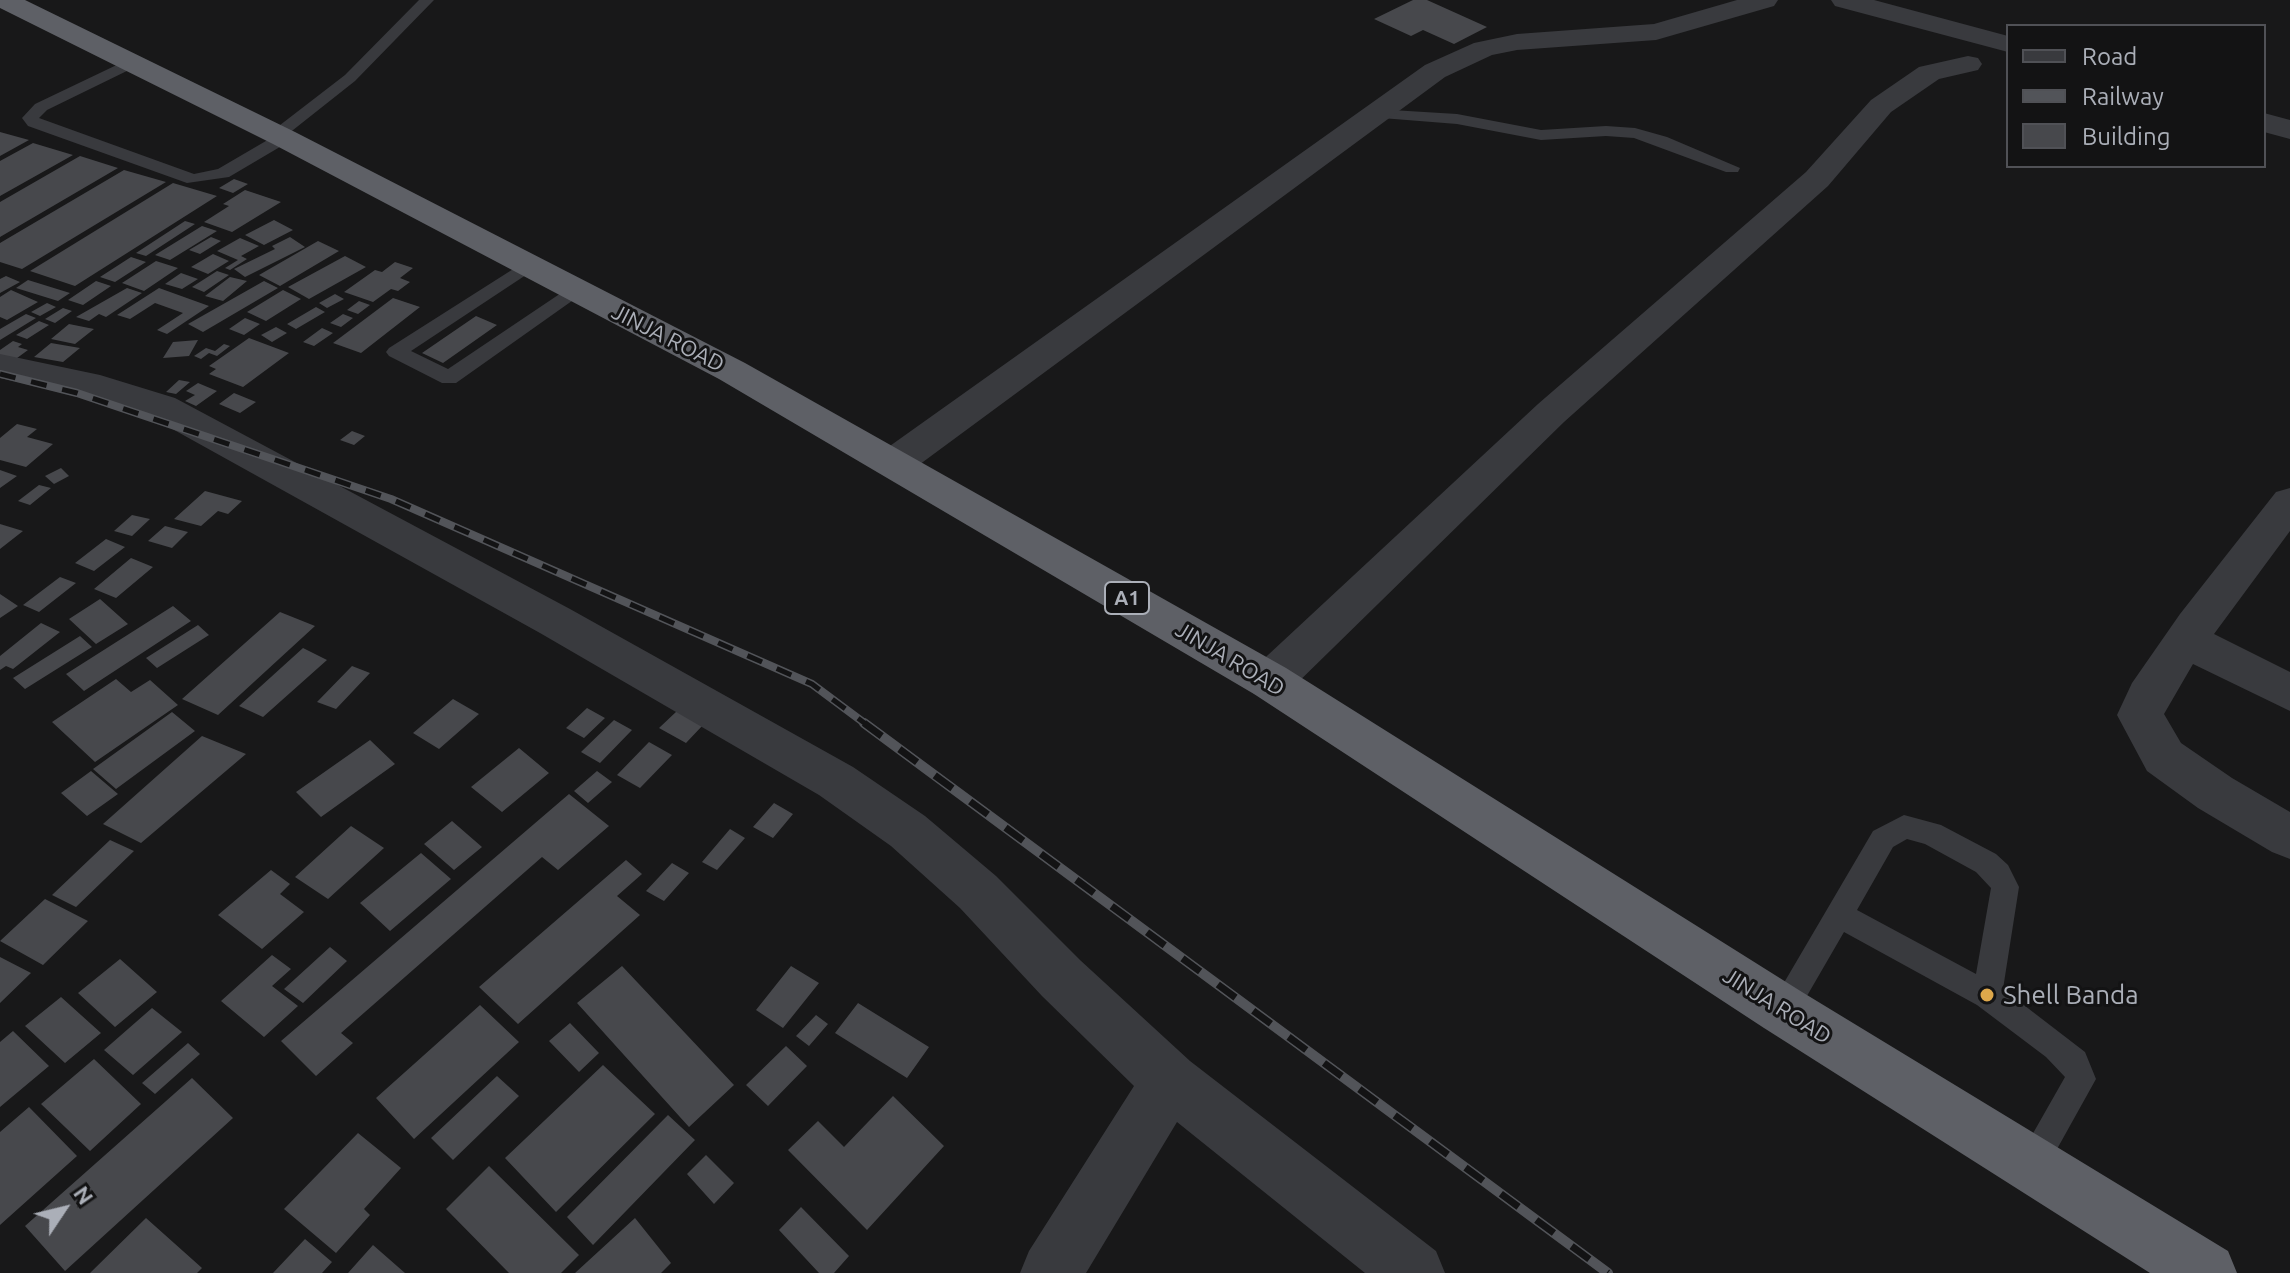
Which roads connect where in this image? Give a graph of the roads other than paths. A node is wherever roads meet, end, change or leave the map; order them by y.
1 (427, 0) edge
2 (1765, 0) edge
3 (1844, 0) edge
4 (5, 4) edge
5 (2006, 43) edge
6 (130, 64) junction
7 (1968, 64) dead end
8 (1375, 114) junction
9 (2266, 123) edge
10 (2290, 130) edge
11 (280, 137) junction
12 (1732, 168) dead end
13 (529, 265) junction
14 (577, 291) junction
15 (0, 366) edge
16 (894, 463) junction
17 (2290, 502) edge
18 (2186, 640) junction
19 (1270, 681) junction
20 (2290, 693) edge
21 (2290, 837) edge
22 (1839, 915) junction
23 (1987, 995) junction
24 (1783, 1010) junction
25 (1170, 1081) junction
26 (2031, 1165) junction
27 (1051, 1273) edge
28 (1414, 1273) edge
29 (2206, 1273) edge

1 - 11 lane
2 - 8 street
3 - 5 street
4 - 6 highway, JINJA ROAD / A1
6 - 11 highway, JINJA ROAD / A1
6 - 11 lane
7 - 19 street
8 - 12 lane
8 - 16 street
9 - 10 street
11 - 13 highway, JINJA ROAD / A1
13 - 14 highway, JINJA ROAD / A1
13 - 14 lane
14 - 16 highway, JINJA ROAD / A1
15 - 25 street
16 - 19 highway, JINJA ROAD / A1
17 - 18 street
18 - 20 street
18 - 21 street
19 - 24 highway, JINJA ROAD / A1
22 - 23 lane
22 - 23 lane
22 - 24 lane
23 - 26 lane
24 - 26 highway, JINJA ROAD / A1
25 - 27 street
25 - 28 street
26 - 29 highway, JINJA ROAD / A1

